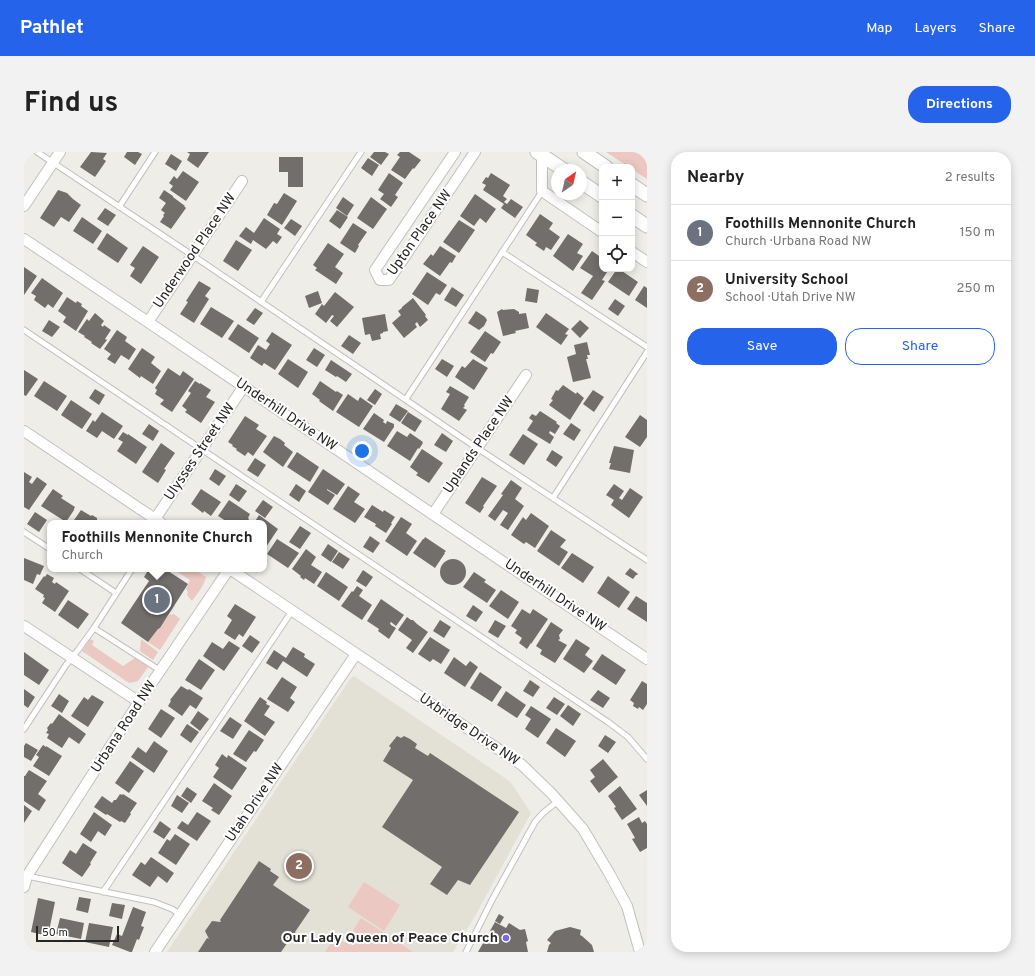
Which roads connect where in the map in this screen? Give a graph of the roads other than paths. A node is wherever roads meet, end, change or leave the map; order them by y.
1 (37, 152) edge
2 (60, 152) edge
3 (155, 152) edge
4 (455, 152) edge
5 (475, 152) edge
6 (584, 152) edge
7 (359, 153) edge
8 (540, 154) edge
9 (53, 162) junction
10 (555, 164) edge
11 (602, 164) edge
12 (242, 181) dead end
13 (587, 186) edge
14 (635, 187) edge
15 (542, 191) junction
16 (599, 194) edge
17 (647, 195) edge
18 (24, 206) edge
19 (119, 207) junction
20 (635, 218) edge
21 (647, 226) edge
22 (599, 230) edge
23 (24, 239) edge
24 (502, 252) junction
25 (635, 254) edge
26 (192, 255) junction
27 (647, 262) edge
28 (262, 302) junction
29 (148, 322) junction
30 (24, 330) edge
31 (647, 347) edge
32 (647, 352) edge
33 (526, 375) dead end
34 (244, 386) junction
35 (406, 399) junction
36 (24, 431) edge
37 (477, 448) junction
38 (202, 450) junction
39 (553, 498) junction
40 (433, 514) junction
41 (157, 520) edge
42 (159, 520) edge
43 (24, 532) edge
44 (47, 547) edge
45 (647, 560) edge
46 (84, 572) edge
47 (130, 572) edge
48 (227, 572) edge
49 (234, 572) edge
50 (116, 593) junction
51 (292, 611) junction
52 (24, 626) edge
53 (94, 628) junction
54 (356, 654) junction
55 (72, 659) junction
56 (647, 659) edge
57 (161, 671) junction
58 (139, 702) junction
59 (24, 729) edge
60 (647, 759) edge
61 (558, 801) junction
62 (25, 876) edge
63 (24, 887) edge
64 (103, 892) junction
65 (181, 914) junction
66 (155, 952) edge
67 (466, 952) edge
68 (640, 952) edge

1 - 9 lane
2 - 9 street
3 - 19 lane
4 - 5 street, Upton Place NW
6 - 11 street
7 - 28 lane
8 - 10 street
8 - 15 street
9 - 18 street
9 - 19 lane
12 - 26 street, Underwood Place NW
13 - 16 street
14 - 17 street
15 - 22 street
15 - 24 lane
19 - 26 lane
20 - 21 street
23 - 29 street, Underhill Drive NW
24 - 31 lane
24 - 35 lane
25 - 27 street
26 - 28 lane
26 - 29 street, Underwood Place NW
28 - 35 lane
29 - 34 street, Underhill Drive NW
30 - 38 lane
32 - 39 lane
33 - 37 street, Uplands Place NW
34 - 38 street, Ulysses Street NW
34 - 40 street, Underhill Drive NW
35 - 37 lane
36 - 41 street
37 - 39 lane
37 - 40 street, Uplands Place NW
38 - 42 street, Ulysses Street NW
38 - 60 lane
39 - 45 lane
40 - 56 street, Underhill Drive NW
43 - 44 lane
46 - 50 lane
47 - 50 lane
48 - 57 street, Urbana Road NW
49 - 51 street, Uxbridge Drive NW
50 - 53 lane
51 - 54 street, Uxbridge Drive NW
51 - 64 lane
52 - 55 street
53 - 55 lane
53 - 57 lane
54 - 61 street, Uxbridge Drive NW
54 - 65 street, Utah Drive NW
55 - 58 street
55 - 59 lane
57 - 58 street, Urbana Road NW
58 - 62 street, Urbana Road NW
61 - 67 lane
61 - 68 street, Uxbridge Drive NW
62 - 63 street, Urbana Road NW
62 - 64 lane
64 - 65 lane
65 - 66 street, Utah Drive NW

